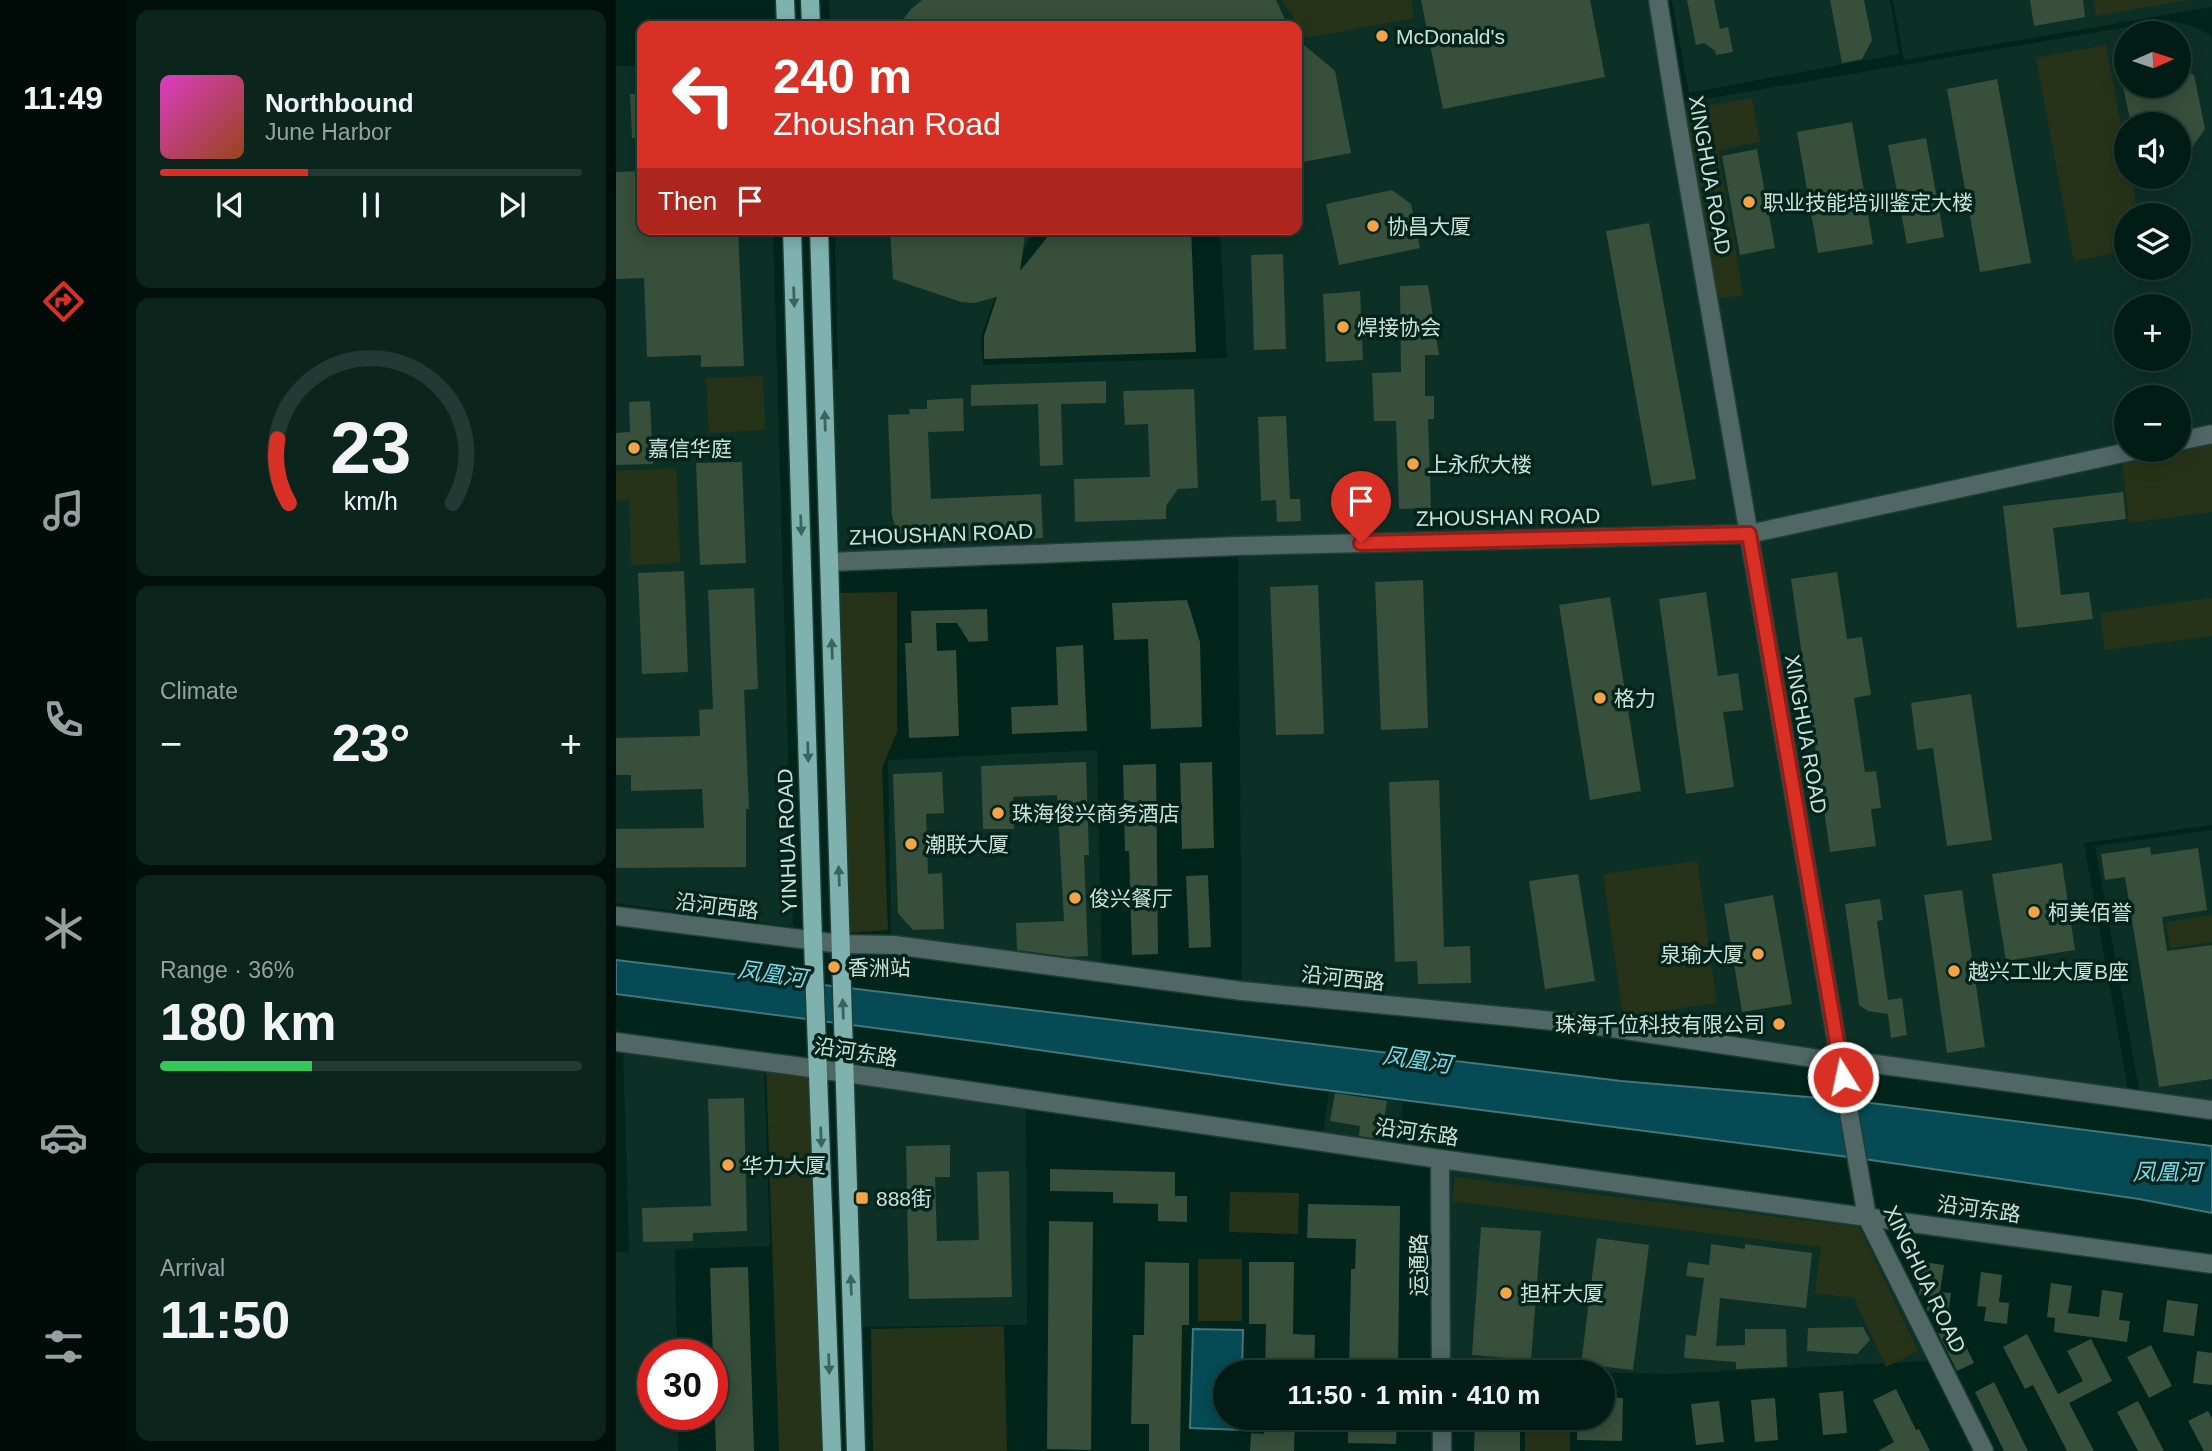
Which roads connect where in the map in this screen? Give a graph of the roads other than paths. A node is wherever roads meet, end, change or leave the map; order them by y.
1 (785, 0) edge
2 (810, 0) edge
3 (1658, 0) edge
4 (786, 21) edge
5 (811, 21) edge
6 (792, 235) edge
7 (819, 235) edge
8 (2212, 433) edge
9 (2191, 438) edge
10 (2114, 455) edge
11 (1749, 534) junction
12 (829, 562) junction
13 (616, 916) edge
14 (813, 941) junction
15 (841, 944) junction
16 (616, 1042) edge
17 (1840, 1062) junction
18 (818, 1069) junction
19 (845, 1073) junction
20 (2212, 1111) edge
21 (1440, 1158) junction
22 (1867, 1217) junction
23 (2212, 1264) edge
24 (1441, 1360) edge
25 (1442, 1430) edge
26 (832, 1451) edge
27 (856, 1451) edge
28 (1442, 1451) edge
29 (1984, 1451) edge

1 - 4 main road
2 - 5 main road
3 - 11 street, XINGHUA ROAD
6 -> 14 main road, YINHUA ROAD
12 -> 7 main road
8 - 9 street
10 - 11 street, ZHOUSHAN ROAD
11 - 12 street, ZHOUSHAN ROAD
11 - 17 street, XINGHUA ROAD
15 -> 12 main road
13 - 14 street, 沿河西路
14 - 15 street, 沿河西路
14 - 18 main road, YINHUA ROAD
15 - 17 street, 沿河西路
19 -> 15 main road
16 - 18 street, 沿河东路
17 - 20 street, 沿河西路
17 - 22 street, XINGHUA ROAD
18 - 19 street, 沿河东路
18 -> 26 main road, YINHUA ROAD
19 - 21 street, 沿河东路
27 -> 19 main road
21 - 22 street, 沿河东路
21 - 24 street, 运通路
22 - 23 street, 沿河东路
22 - 29 street, XINGHUA ROAD
25 - 28 street

